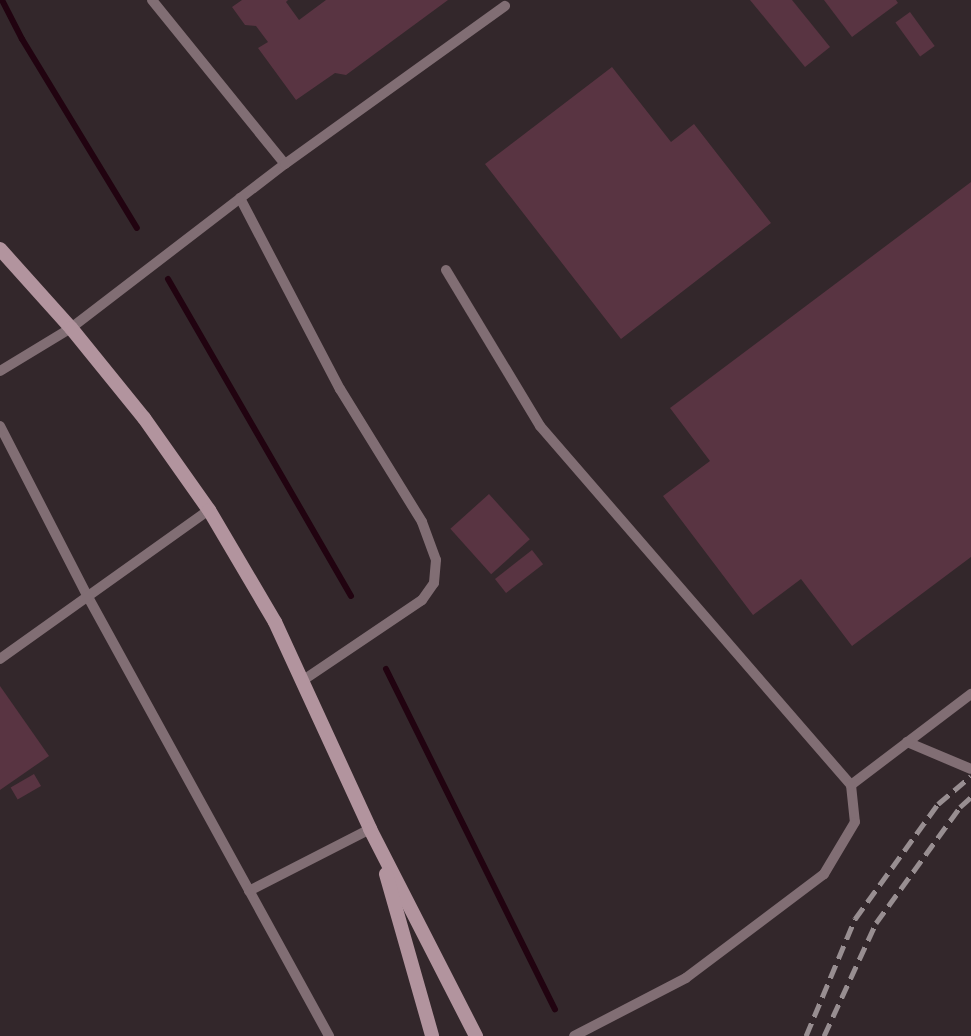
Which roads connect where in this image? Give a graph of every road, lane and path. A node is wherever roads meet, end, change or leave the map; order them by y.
1 (152, 0) edge
2 (505, 6) dead end
3 (285, 163) junction
4 (240, 198) junction
5 (0, 249) edge
6 (446, 270) dead end
7 (71, 328) junction
8 (0, 372) edge
9 (0, 426) edge
10 (209, 509) junction
11 (88, 597) junction
12 (0, 659) edge
13 (302, 681) junction
14 (971, 694) edge
15 (907, 742) junction
16 (971, 769) edge
17 (851, 785) junction
18 (374, 835) junction
19 (249, 891) junction
20 (329, 1036) edge
21 (432, 1036) edge
22 (476, 1036) edge
23 (573, 1036) edge

1 - 3 lane
2 - 3 lane
3 - 4 lane
4 - 7 lane
4 - 13 lane
5 - 7 main road
6 - 17 lane
7 - 8 lane
7 - 10 main road
9 - 11 lane
10 - 11 lane
10 - 13 main road
11 - 12 lane
11 - 19 lane
13 - 18 main road
14 - 15 lane
15 - 16 lane
15 - 17 lane
17 - 23 lane
18 - 19 lane
18 - 21 main road
18 - 22 main road
19 - 20 lane

